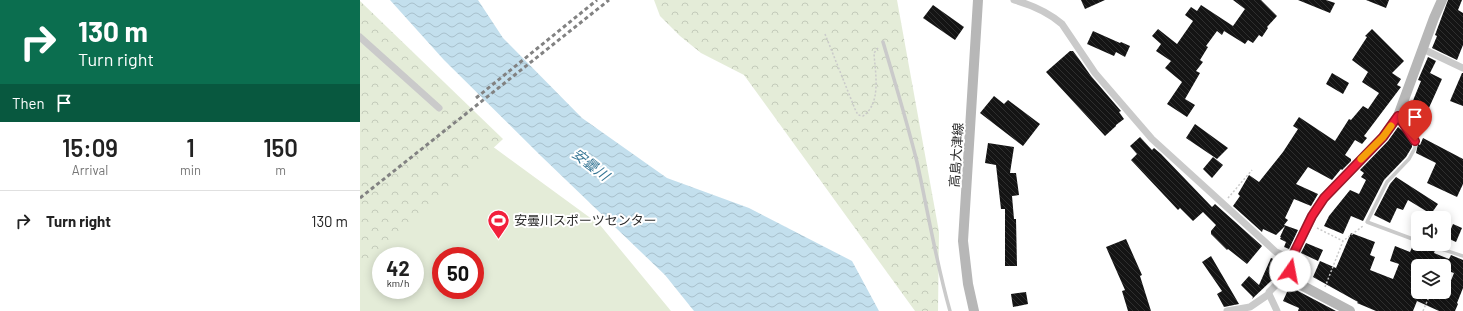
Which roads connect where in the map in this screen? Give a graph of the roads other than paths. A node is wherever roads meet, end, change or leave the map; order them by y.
1 (978, 0) edge
2 (1014, 0) edge
3 (1442, 0) edge
4 (360, 36) edge
5 (883, 42) road end
6 (1423, 49) junction
7 (1463, 68) edge
8 (439, 108) dead end
9 (1398, 116) junction
10 (1411, 238) edge
11 (1445, 251) edge
12 (1463, 256) edge
13 (1291, 259) junction
14 (1290, 271) junction
15 (1269, 294) junction
16 (950, 311) edge
17 (974, 311) edge
18 (1227, 311) edge
19 (1277, 311) edge
20 (1350, 311) edge

1 - 17 main road, 高島大津線
2 - 13 street
3 - 6 main road
4 - 8 street
5 - 16 lane
6 - 7 street
6 - 9 main road
9 - 10 lane
9 - 13 main road
11 - 12 lane
13 - 14 main road
14 - 15 street
14 - 20 main road
15 - 18 street
15 - 19 street

